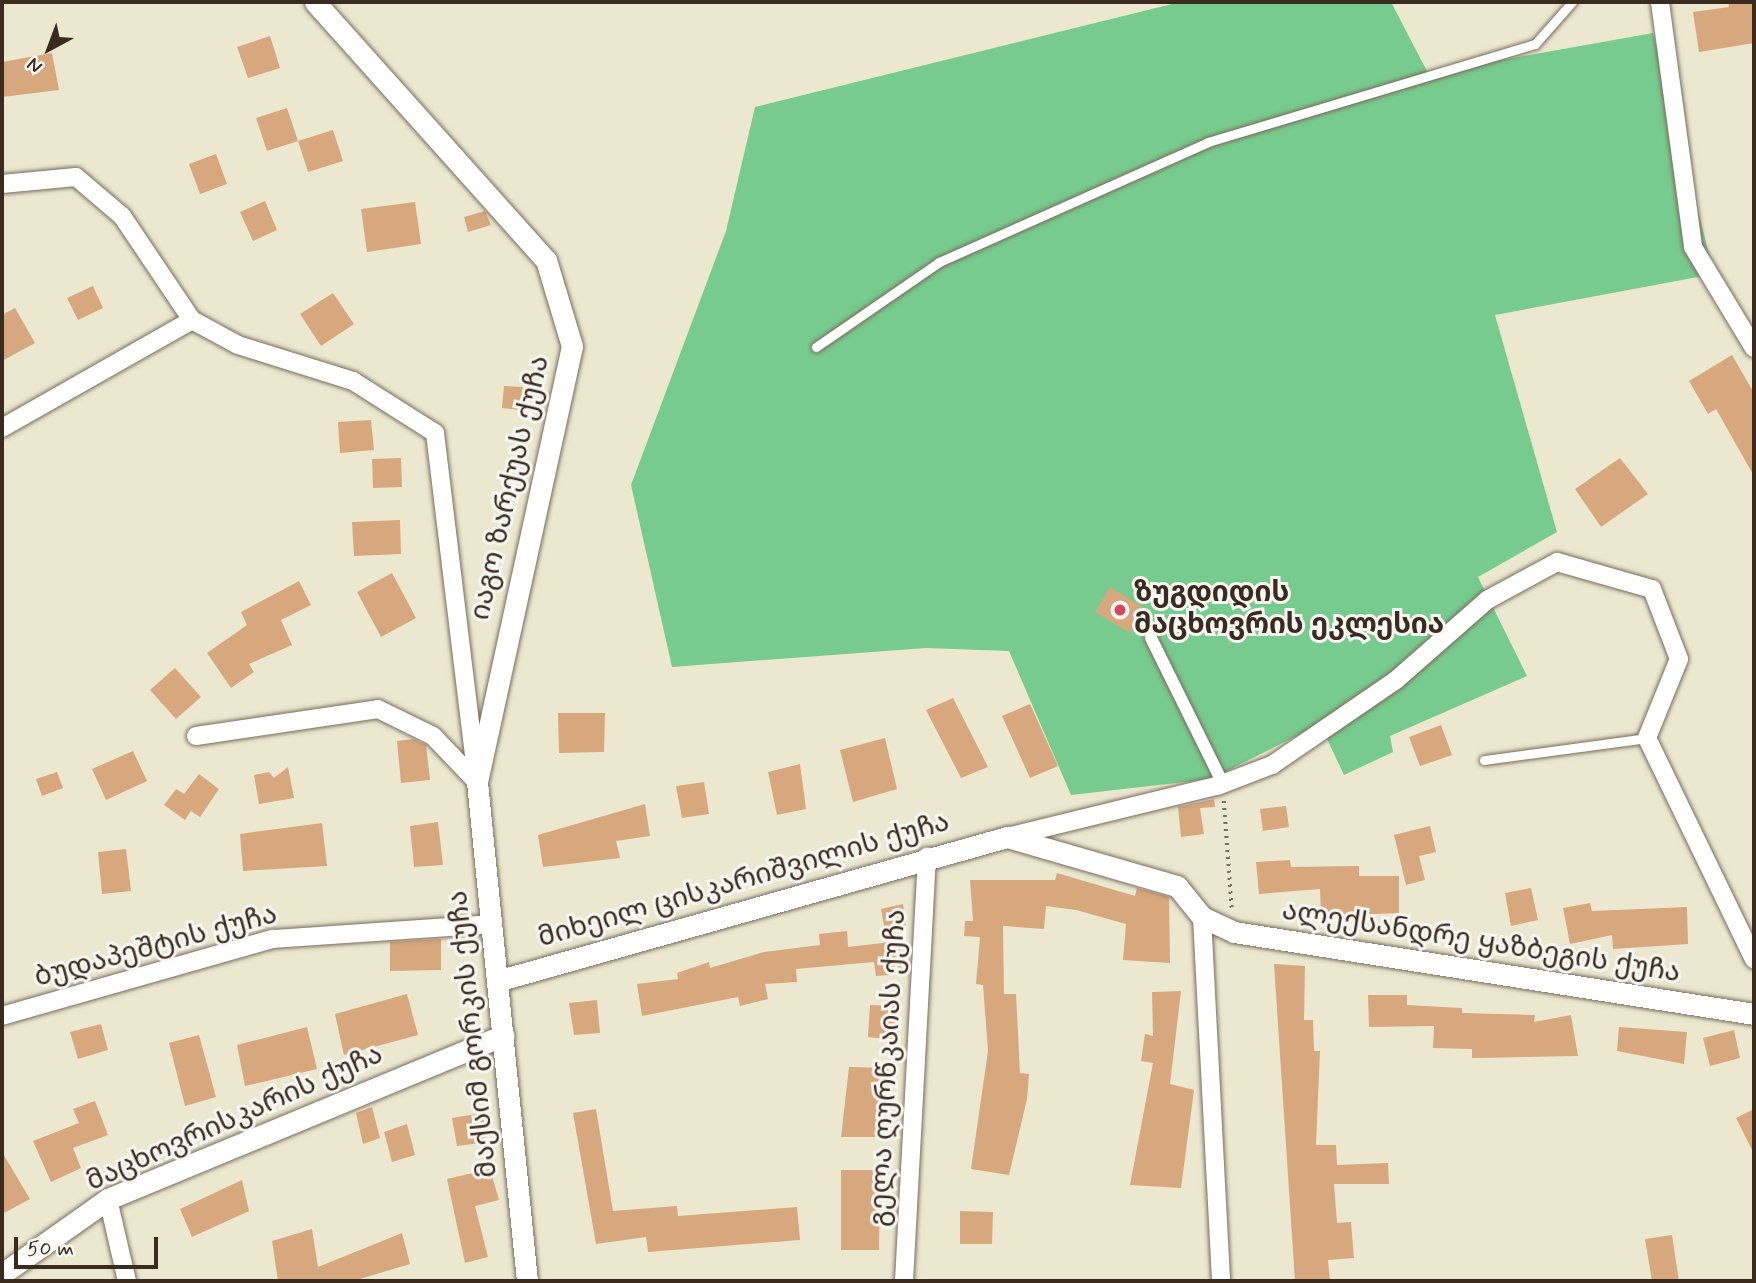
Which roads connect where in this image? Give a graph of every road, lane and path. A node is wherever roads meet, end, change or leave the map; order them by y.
1 (315, 2) edge
2 (1572, 2) edge
3 (1660, 2) edge
4 (2, 184) edge
5 (192, 320) junction
6 (816, 347) dead end
7 (1754, 348) edge
8 (2, 428) edge
9 (1151, 638) dead end
10 (196, 736) dead end
11 (1647, 738) junction
12 (1484, 760) dead end
13 (477, 782) junction
14 (1223, 783) junction
15 (1007, 837) junction
16 (927, 858) junction
17 (1202, 917) junction
18 (491, 923) junction
19 (1234, 932) junction
20 (1754, 959) edge
21 (497, 981) junction
22 (1754, 1014) edge
23 (2, 1016) edge
24 (503, 1035) junction
25 (108, 1199) junction
26 (2, 1274) edge
27 (127, 1281) edge
28 (527, 1281) edge
29 (904, 1281) edge
30 (1221, 1281) edge

1 - 13 street, იაგო ზარქუას ქუჩა
2 - 6 lane
3 - 7 street
4 - 5 street
5 - 8 street
5 - 13 street
9 - 14 street
10 - 13 street
11 - 12 lane
11 - 14 street
11 - 20 street
13 - 18 street, მაქსიმ გორკის ქუჩა
14 - 15 street
14 - 19 path
15 - 16 street, მიხეილ ცისკარიშვილის ქუჩა
15 - 17 street
16 - 21 street, მიხეილ ცისკარიშვილის ქუჩა
16 - 29 street, გელა ღურწკაიას ქუჩა
17 - 19 street, ალექსანდრე ყაზბეგის ქუჩა
17 - 30 street
18 - 21 street, მაქსიმ გორკის ქუჩა
18 - 23 street, ბუდაპეშტის ქუჩა
19 - 22 street, ალექსანდრე ყაზბეგის ქუჩა
21 - 24 street, მაქსიმ გორკის ქუჩა
24 - 25 street, მაცხოვრისკარის ქუჩა
24 - 28 street, მაქსიმ გორკის ქუჩა
25 - 26 street, მაცხოვრისკარის ქუჩა
25 - 27 street

